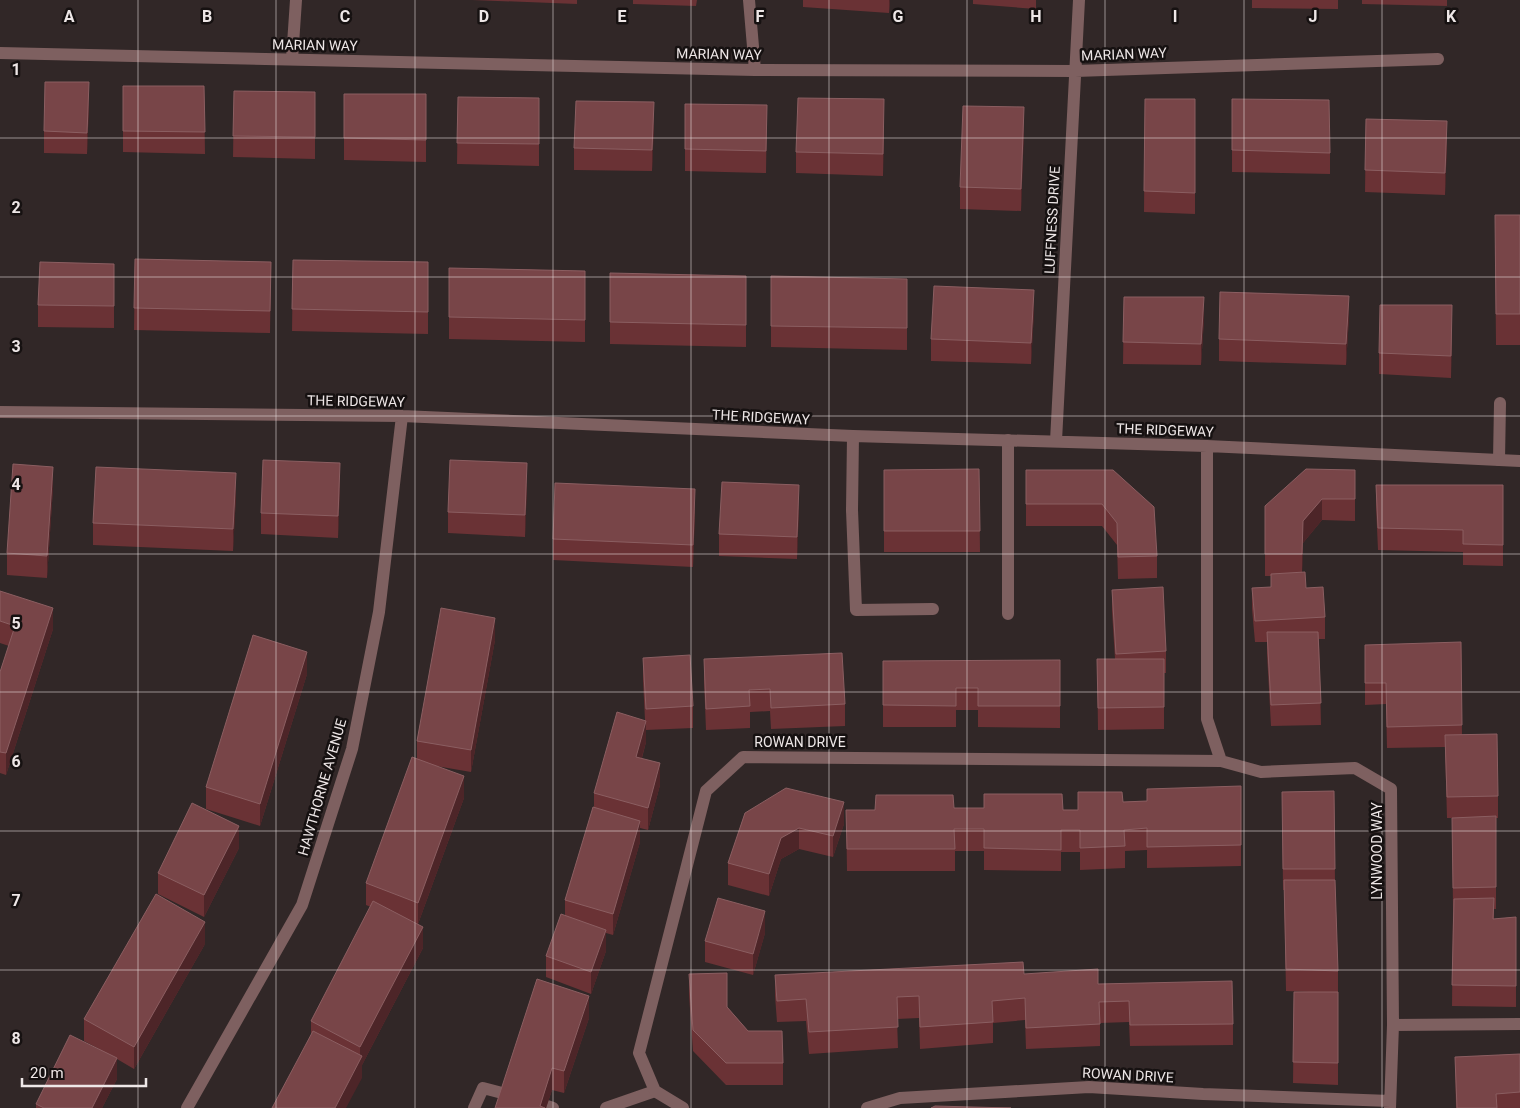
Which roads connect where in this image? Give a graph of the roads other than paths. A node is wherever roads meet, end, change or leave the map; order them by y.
1 (296, 0) edge
2 (749, 0) edge
3 (1079, 0) edge
4 (0, 53) edge
5 (292, 59) junction
6 (1438, 59) dead end
7 (755, 70) junction
8 (1075, 71) junction
9 (1500, 403) dead end
10 (0, 412) edge
11 (402, 416) junction
12 (853, 436) junction
13 (1008, 440) junction
14 (1056, 441) junction
15 (1207, 446) junction
16 (1499, 460) junction
17 (1520, 461) edge
18 (933, 609) dead end
19 (1008, 614) dead end
20 (1221, 761) junction
21 (1520, 1024) edge
22 (1393, 1025) junction
23 (655, 1091) junction
24 (506, 1094) edge
25 (1390, 1105) edge
26 (187, 1108) edge
27 (474, 1108) edge
28 (606, 1108) edge
29 (683, 1108) edge
30 (867, 1108) edge

1 - 5 street
2 - 7 street
3 - 8 street, LUFFNESS DRIVE
4 - 5 street, MARIAN WAY
5 - 7 street, MARIAN WAY
6 - 8 street, MARIAN WAY
7 - 8 street, MARIAN WAY
8 - 14 street, LUFFNESS DRIVE
9 - 16 street
10 - 11 street, THE RIDGEWAY
11 - 12 street, THE RIDGEWAY
11 - 26 street, HAWTHORNE AVENUE
12 - 13 street, THE RIDGEWAY
12 - 18 street
13 - 14 street, THE RIDGEWAY
13 - 19 street
14 - 15 street, THE RIDGEWAY
15 - 16 street, THE RIDGEWAY
15 - 20 street
16 - 17 street, THE RIDGEWAY
20 - 22 street, LYNWOOD WAY
20 - 23 street, ROWAN DRIVE
21 - 22 street
22 - 25 street, LYNWOOD WAY
23 - 28 street
23 - 29 street
24 - 27 street
25 - 30 street, ROWAN DRIVE

